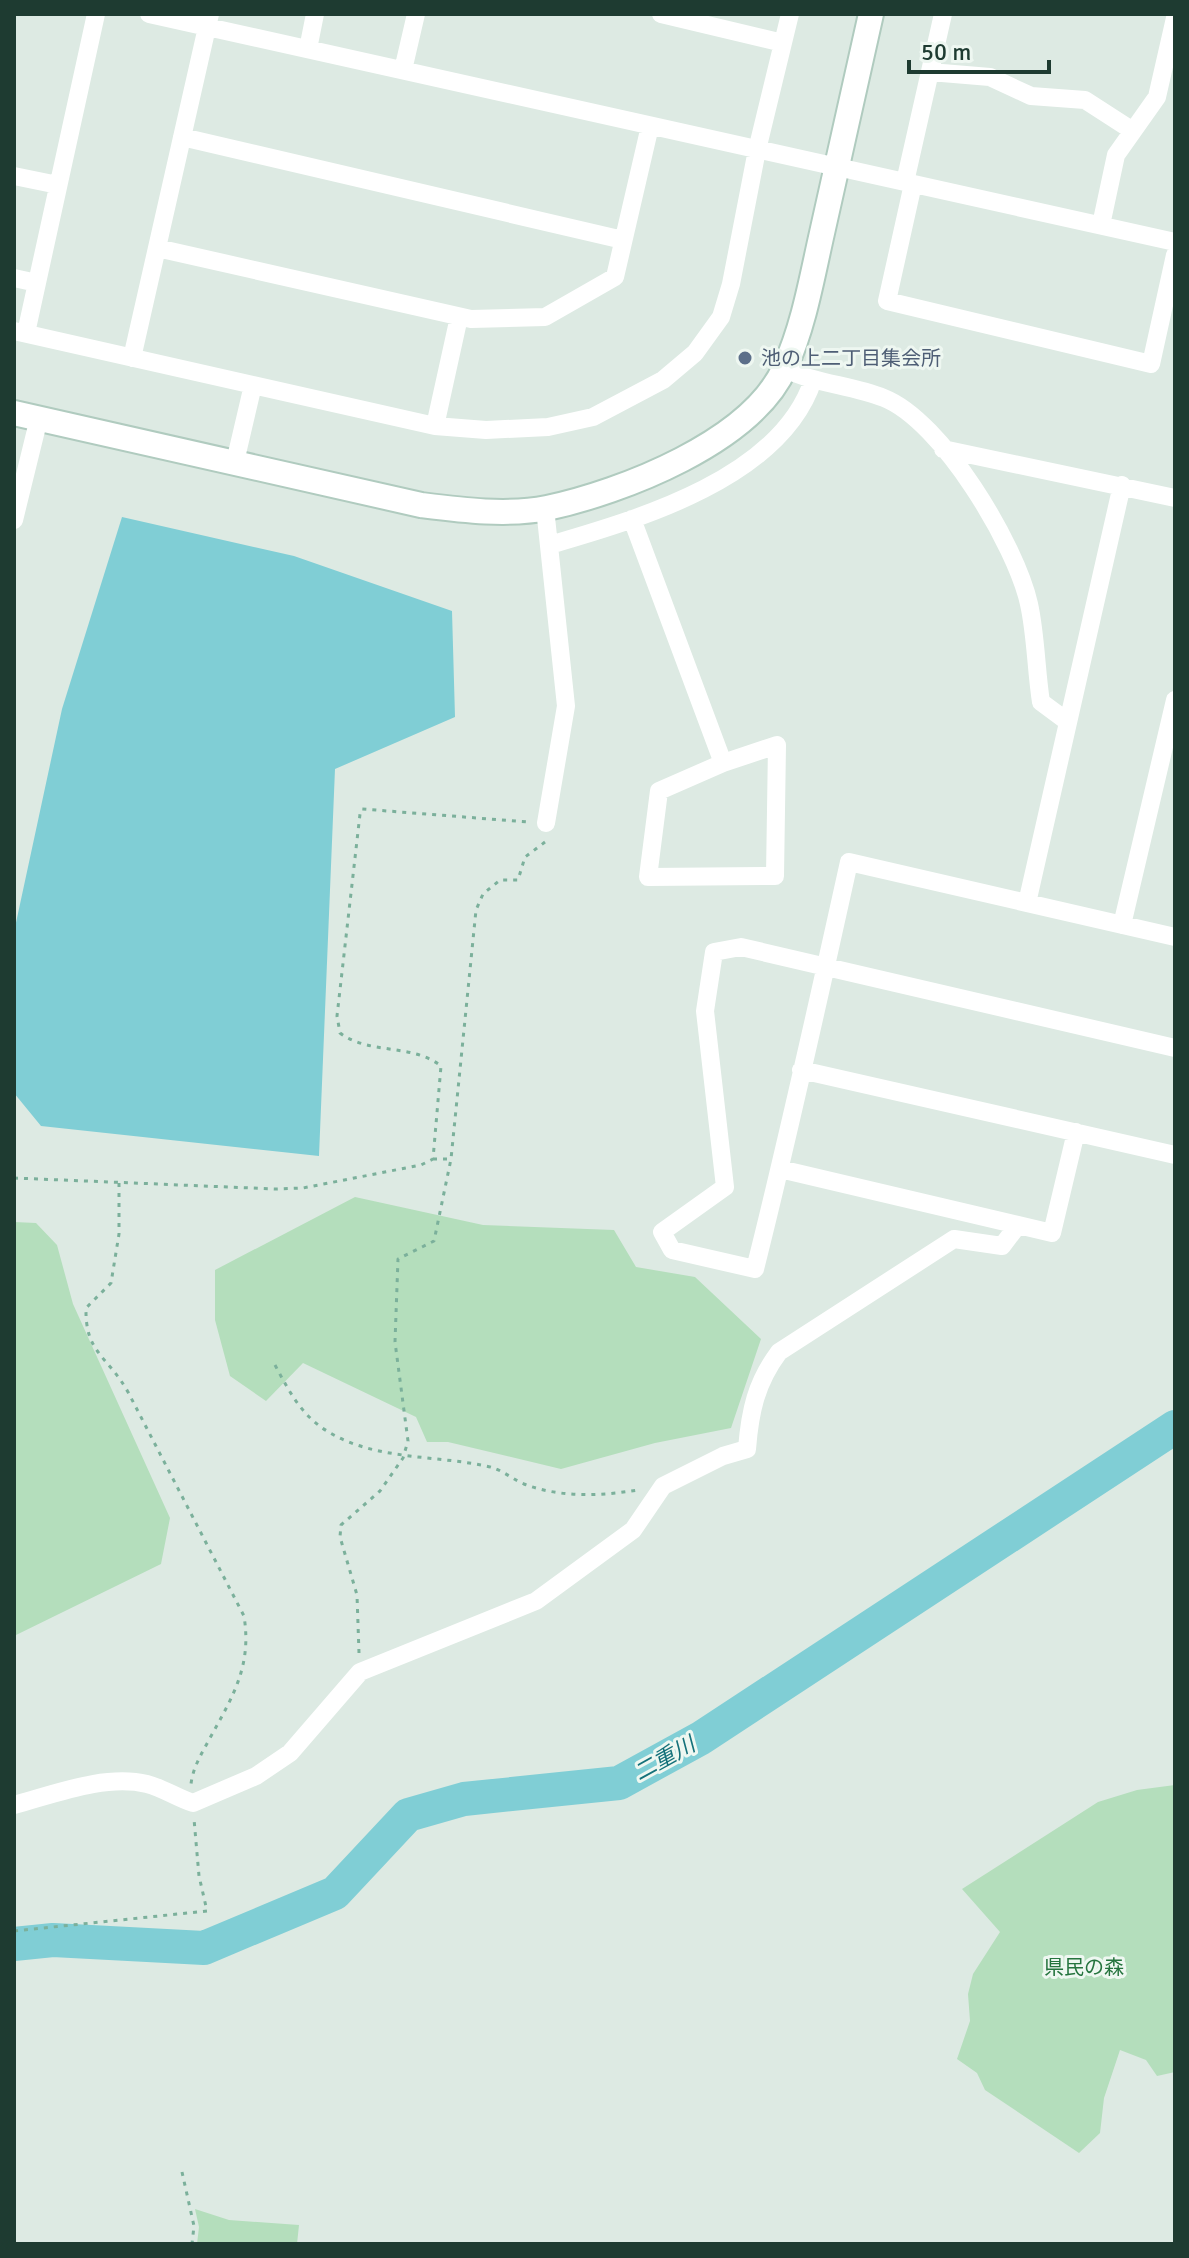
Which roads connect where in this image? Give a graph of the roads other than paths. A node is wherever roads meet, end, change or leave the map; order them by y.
1 (96, 14) edge
2 (149, 14) edge
3 (315, 14) edge
4 (416, 14) edge
5 (661, 14) edge
6 (790, 14) edge
7 (871, 14) edge
8 (943, 14) edge
9 (1174, 15) edge
10 (208, 20) edge
11 (783, 43) junction
12 (308, 49) junction
13 (403, 70) junction
14 (930, 72) junction
15 (650, 126) junction
16 (1133, 131) junction
17 (182, 137) junction
18 (757, 150) junction
19 (836, 167) junction
20 (14, 176) edge
21 (909, 183) junction
22 (58, 185) junction
23 (1101, 225) junction
24 (623, 240) junction
25 (1175, 242) edge
26 (157, 248) junction
27 (1175, 255) edge
28 (14, 278) edge
29 (37, 283) junction
30 (459, 317) junction
31 (20, 332) edge
32 (132, 358) junction
33 (785, 369) junction
34 (813, 380) junction
35 (253, 385) junction
36 (14, 413) edge
37 (39, 418) junction
38 (435, 426) junction
39 (943, 449) junction
40 (235, 462) junction
41 (19, 481) edge
42 (1122, 485) junction
43 (1175, 498) edge
44 (545, 508) junction
45 (632, 519) junction
46 (14, 520) edge
47 (550, 545) junction
48 (1175, 700) edge
49 (1068, 722) junction
50 (723, 763) junction
51 (546, 823) road end
52 (1027, 903) junction
53 (1122, 925) junction
54 (1175, 937) edge
55 (826, 964) junction
56 (1175, 1048) edge
57 (801, 1070) junction
58 (1076, 1132) junction
59 (1175, 1155) edge
60 (780, 1169) junction
61 (1018, 1225) junction
62 (14, 1805) edge

1 - 22 street
2 - 10 street
3 - 12 street
4 - 13 street
5 - 11 street
6 - 11 street
7 - 19 street
8 - 14 street
9 - 16 street
10 - 12 street
10 - 17 street
11 - 18 street
12 - 13 street
13 - 15 street
14 - 16 street
14 - 21 street
15 - 18 street
15 - 24 street
16 - 23 street
17 - 24 street
17 - 26 street
18 - 19 street
18 - 38 street
19 - 21 street
19 - 33 street
20 - 22 street
21 - 23 street
21 - 27 street
22 - 29 street
23 - 25 street
24 - 30 street
26 - 30 street
26 - 32 street
28 - 29 street
29 - 31 street
30 - 38 street
31 - 32 street
32 - 35 street
33 - 34 street
33 - 44 street
34 - 39 street
34 - 45 street
35 - 38 street
35 - 40 street
36 - 37 street
37 - 40 street
37 - 41 street
39 - 42 street
39 - 49 street
40 - 44 street
41 - 46 street
42 - 43 street
42 - 49 street
44 - 47 street
45 - 47 street
45 - 50 street
47 - 51 street
48 - 53 street
49 - 52 street
50 - 50 street
52 - 53 street
52 - 55 street
53 - 54 street
55 - 56 street
55 - 57 street
55 - 60 street
57 - 58 street
57 - 60 street
58 - 59 street
58 - 61 street
60 - 61 street
61 - 62 street

